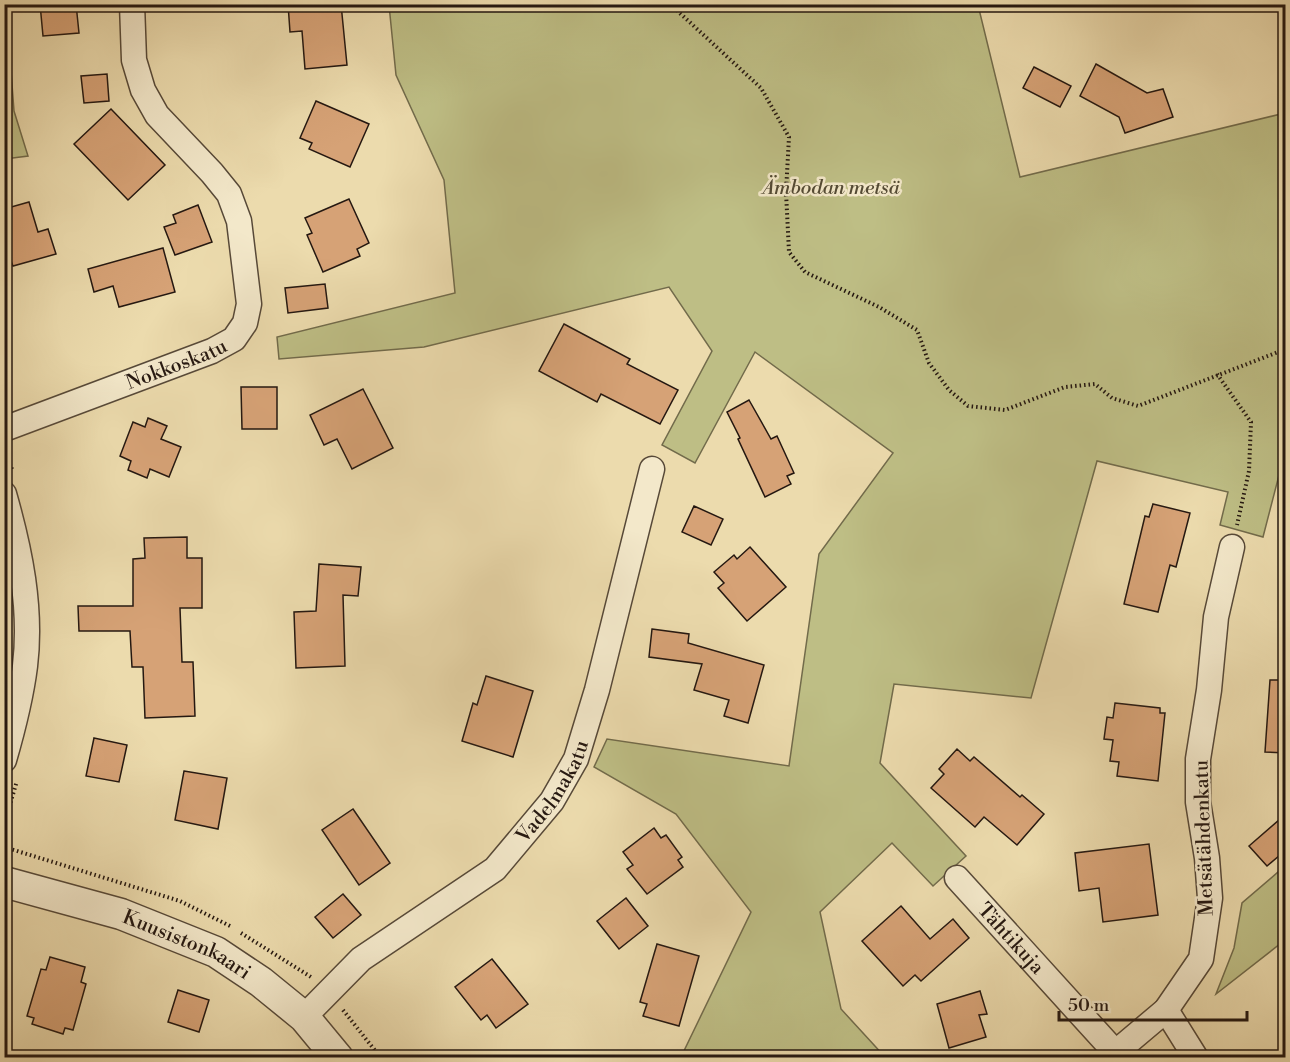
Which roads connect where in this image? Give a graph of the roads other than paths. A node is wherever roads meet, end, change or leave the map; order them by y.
1 (132, 4) edge
2 (4, 429) edge
3 (652, 469) dead end
4 (4, 494) edge
5 (1232, 547) road end
6 (4, 760) edge
7 (957, 878) dead end
8 (4, 882) edge
9 (1166, 1010) junction
10 (304, 1017) junction
11 (1112, 1055) edge
12 (338, 1058) edge
13 (1196, 1058) edge

1 - 2 street, Nokkoskatu
3 - 10 street, Vadelmakatu
4 - 6 street
5 - 9 street, Metsätähdenkatu
7 - 11 street, Tähtikuja
8 - 10 street, Kuusistonkaari
9 - 11 street, Metsätähdenkatu
9 - 13 street
10 - 12 street, Kuusistonkaari

